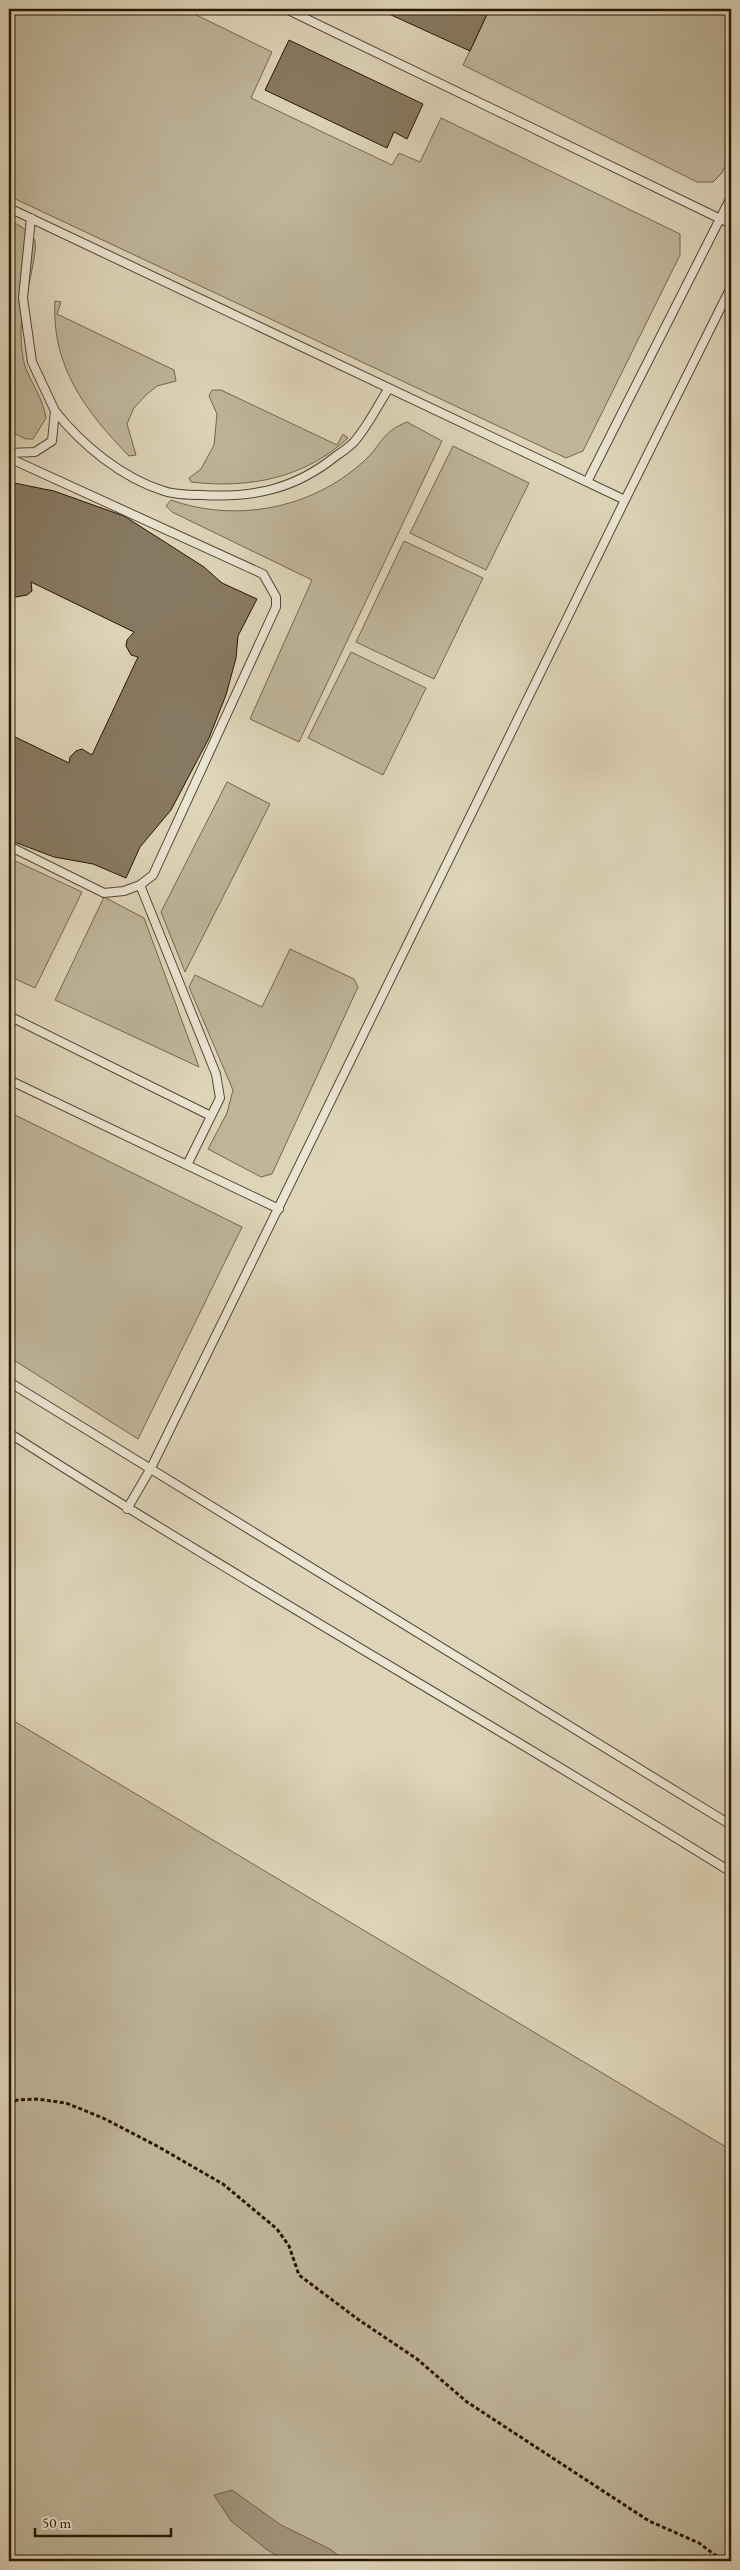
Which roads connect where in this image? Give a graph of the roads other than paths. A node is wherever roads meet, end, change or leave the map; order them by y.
1 (286, 9) edge
2 (731, 197) edge
3 (9, 208) edge
4 (31, 218) junction
5 (720, 218) junction
6 (731, 224) edge
7 (731, 287) edge
8 (389, 388) junction
9 (56, 411) junction
10 (9, 453) edge
11 (9, 458) edge
12 (588, 482) junction
13 (625, 500) junction
14 (9, 846) edge
15 (140, 885) junction
16 (9, 1016) edge
17 (9, 1080) edge
18 (211, 1116) junction
19 (188, 1165) junction
20 (279, 1209) junction
21 (9, 1382) edge
22 (9, 1433) edge
23 (152, 1468) junction
24 (128, 1509) junction
25 (731, 1825) edge
26 (731, 1872) edge

1 - 5 lane
2 - 5 lane
3 - 4 lane
4 - 8 lane
4 - 9 lane
5 - 6 lane
5 - 12 lane
7 - 13 lane
8 - 9 lane
8 - 12 lane
9 - 10 lane
11 - 15 lane
12 - 13 lane
13 - 20 lane
14 - 15 lane
15 - 18 lane
16 - 18 lane
17 - 19 lane
18 - 19 lane
19 - 20 lane
20 - 23 lane
21 - 23 lane
22 - 24 lane
23 - 24 lane
23 - 25 lane
24 - 26 lane

